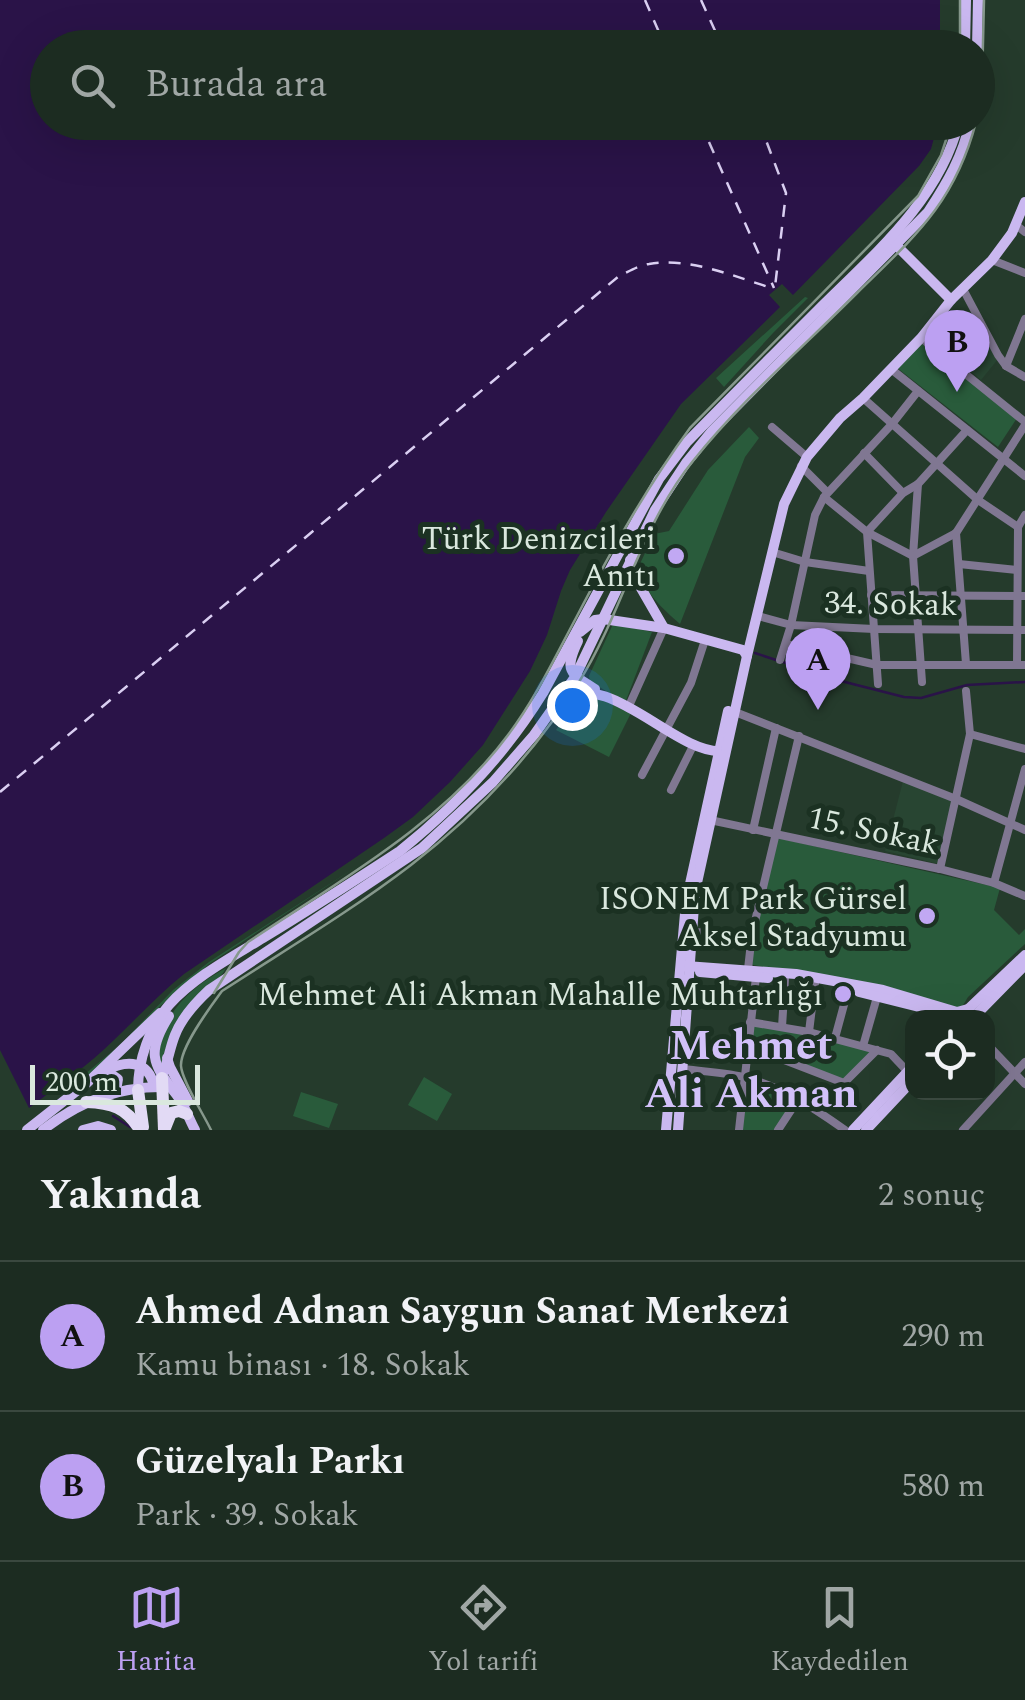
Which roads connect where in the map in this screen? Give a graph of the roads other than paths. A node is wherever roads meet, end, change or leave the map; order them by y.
1 (966, 0) edge
2 (978, 0) edge
3 (966, 30) edge
4 (977, 30) edge
5 (954, 140) edge
6 (965, 140) edge
7 (1025, 202) edge
8 (1020, 229) edge
9 (896, 246) junction
10 (992, 260) junction
11 (1025, 274) edge
12 (963, 289) junction
13 (951, 300) junction
14 (1025, 319) edge
15 (980, 323) junction
16 (1022, 335) edge
17 (921, 338) junction
18 (947, 360) junction
19 (1006, 366) junction
20 (891, 369) junction
21 (1025, 376) edge
22 (918, 391) junction
23 (863, 398) junction
24 (892, 424) junction
25 (1025, 424) edge
26 (772, 427) dead end
27 (966, 430) junction
28 (864, 453) junction
29 (1004, 460) junction
30 (804, 462) junction
31 (936, 463) junction
32 (1025, 476) edge
33 (918, 484) junction
34 (904, 492) junction
35 (826, 494) junction
36 (978, 500) junction
37 (1025, 515) edge
38 (1018, 527) junction
39 (867, 532) junction
40 (956, 533) junction
41 (624, 543) junction
42 (913, 556) junction
43 (771, 558) junction
44 (630, 560) junction
45 (805, 562) junction
46 (959, 564) junction
47 (1017, 570) junction
48 (869, 571) junction
49 (871, 594) junction
50 (917, 596) junction
51 (961, 596) junction
52 (1021, 596) edge
53 (758, 616) junction
54 (602, 619) junction
55 (791, 625) junction
56 (586, 626) junction
57 (664, 628) junction
58 (874, 629) junction
59 (918, 629) junction
60 (963, 630) junction
61 (1021, 630) edge
62 (705, 640) junction
63 (786, 644) junction
64 (567, 648) junction
65 (745, 653) junction
66 (780, 660) dead end
67 (921, 663) junction
68 (966, 664) junction
69 (877, 665) junction
70 (1021, 665) edge
71 (574, 677) junction
72 (922, 682) dead end
73 (878, 684) dead end
74 (966, 691) dead end
75 (539, 700) junction
76 (612, 700) junction
77 (553, 708) junction
78 (628, 708) junction
79 (734, 712) junction
80 (776, 728) junction
81 (665, 729) junction
82 (970, 734) junction
83 (534, 735) junction
84 (798, 736) junction
85 (694, 744) junction
86 (1025, 750) edge
87 (722, 751) junction
88 (1025, 769) edge
89 (642, 775) dead end
90 (671, 790) dead end
91 (956, 800) junction
92 (710, 820) junction
93 (1010, 824) junction
94 (753, 830) junction
95 (1025, 830) edge
96 (775, 835) junction
97 (940, 869) junction
98 (994, 883) junction
99 (1025, 896) edge
100 (690, 932) junction
101 (752, 934) junction
102 (1025, 955) edge
103 (1025, 965) edge
104 (685, 968) junction
105 (752, 973) junction
106 (785, 979) junction
107 (815, 984) junction
108 (848, 990) junction
109 (186, 991) junction
110 (877, 996) junction
111 (168, 1006) junction
112 (932, 1010) edge
113 (941, 1010) edge
114 (965, 1010) edge
115 (967, 1010) edge
116 (750, 1022) junction
117 (782, 1027) junction
118 (808, 1032) junction
119 (835, 1038) junction
120 (748, 1046) junction
121 (863, 1046) junction
122 (877, 1050) junction
123 (995, 1053) edge
124 (167, 1057) junction
125 (1025, 1062) edge
126 (140, 1065) junction
127 (905, 1067) edge
128 (684, 1069) junction
129 (1014, 1073) junction
130 (744, 1077) junction
131 (905, 1079) edge
132 (905, 1081) edge
133 (88, 1082) junction
134 (1025, 1084) edge
135 (163, 1085) junction
136 (138, 1090) junction
137 (106, 1095) junction
138 (799, 1098) junction
139 (86, 1102) junction
140 (189, 1111) junction
141 (972, 1120) junction
142 (27, 1130) edge
143 (42, 1130) edge
144 (82, 1130) edge
145 (111, 1130) edge
146 (142, 1130) edge
147 (164, 1130) edge
148 (198, 1130) edge
149 (666, 1130) edge
150 (678, 1130) edge
151 (739, 1130) edge
152 (778, 1130) edge
153 (845, 1130) edge
154 (853, 1130) edge
155 (866, 1130) edge
156 (963, 1130) edge
157 (982, 1130) edge

1 - 3 main road
2 - 4 main road
5 - 41 main road
6 - 9 main road
7 - 8 main road
8 - 10 main road
9 - 13 main road
9 - 44 main road
10 - 11 street
10 - 12 main road
12 - 13 main road
12 - 15 street
13 - 17 main road
14 - 16 street
15 - 18 street
15 - 19 street
16 - 19 street
17 - 18 street
17 - 20 main road
18 - 25 street
19 - 21 street
20 - 22 street
20 - 23 main road
22 - 24 street
22 - 27 street
23 - 24 street
23 - 30 main road
24 - 28 street
24 - 31 street
25 - 29 street
26 - 30 street
27 - 29 street
27 - 31 street
28 - 34 street
28 - 35 street
29 - 32 street
29 - 36 street
30 - 35 street
30 - 43 main road
31 - 33 street
31 - 36 street
33 - 34 street
33 - 42 street
34 - 39 street
35 - 39 street
35 - 45 street
36 - 38 street
36 - 40 street
37 - 38 street
38 - 47 street
39 - 42 street
39 - 48 street
40 - 42 street
40 - 46 street
41 - 56 main road
41 - 64 main road
42 - 50 street
43 - 45 street
43 - 53 main road
43 - 65 main road
44 - 54 main road
44 - 57 main road
45 - 48 street
45 - 55 street
46 - 47 street
46 - 51 street
47 - 52 street
48 - 49 street
49 - 50 street
49 - 58 street
50 - 51 street
50 - 59 street
51 - 52 street
51 - 60 street
52 - 61 street
53 - 55 street, 34. Sokak
53 - 65 main road
54 - 56 main road
54 - 57 main road
54 - 71 main road
55 - 58 street, 34. Sokak
55 - 63 street
56 - 64 main road
56 - 71 main road
57 - 62 main road
57 - 78 street
58 - 59 street, 34. Sokak
58 - 69 street
59 - 60 street, 34. Sokak
59 - 67 street
60 - 61 street, 34. Sokak
60 - 68 street
61 - 70 street
62 - 65 main road
62 - 81 street
63 - 66 street
63 - 69 street
64 - 75 main road
65 - 79 main road
65 - 87 main road
67 - 68 street
67 - 69 street
67 - 72 street
68 - 70 street
69 - 73 street
71 - 76 main road
71 - 77 main road
74 - 82 street
75 - 83 main road
75 - 109 main road
76 - 77 main road
76 - 78 main road
77 - 83 main road
78 - 81 main road
79 - 80 street
79 - 87 main road
80 - 84 street
80 - 94 street
81 - 85 main road
81 - 89 street
82 - 86 street
82 - 91 street
83 - 124 main road
84 - 91 street
84 - 96 street
85 - 87 main road
85 - 90 street
87 - 92 main road
87 - 104 main road
88 - 93 street
91 - 93 street
91 - 97 street
92 - 94 street, 15. Sokak
92 - 100 main road
93 - 95 street
93 - 98 street
94 - 96 street, 15. Sokak
96 - 97 street, 15. Sokak
96 - 101 street
97 - 98 street, 15. Sokak
98 - 99 street, 15. Sokak
100 - 101 street
100 - 104 main road
101 - 105 street
102 - 114 main road
103 - 115 main road
104 - 105 main road
104 - 128 main road
104 - 149 main road
105 - 106 main road
105 - 113 main road
105 - 116 street
106 - 107 main road
106 - 117 street
107 - 108 main road
107 - 118 street
108 - 110 main road
108 - 119 street
109 - 111 main road
109 - 135 main road
110 - 112 main road
110 - 121 street
111 - 126 main road
111 - 133 main road
116 - 117 street
116 - 120 street
117 - 118 street
118 - 119 street
119 - 121 street
120 - 122 street
120 - 130 street
121 - 122 street
122 - 127 street
123 - 129 street
124 - 135 main road
124 - 140 main road
125 - 129 street
126 - 133 main road
126 - 135 main road
126 - 136 main road
128 - 130 street
128 - 150 main road
129 - 134 street
129 - 141 street
130 - 138 street
130 - 151 street
131 - 154 main road
132 - 155 main road
133 - 137 main road
133 - 142 main road
135 - 136 main road
135 - 140 main road
135 - 147 highway
136 - 137 main road
136 - 146 highway
137 - 139 main road
138 - 152 street
138 - 153 street
139 - 143 main road
139 - 146 highway
140 - 147 highway
140 - 148 main road
141 - 156 street
141 - 157 street
144 - 145 main road

